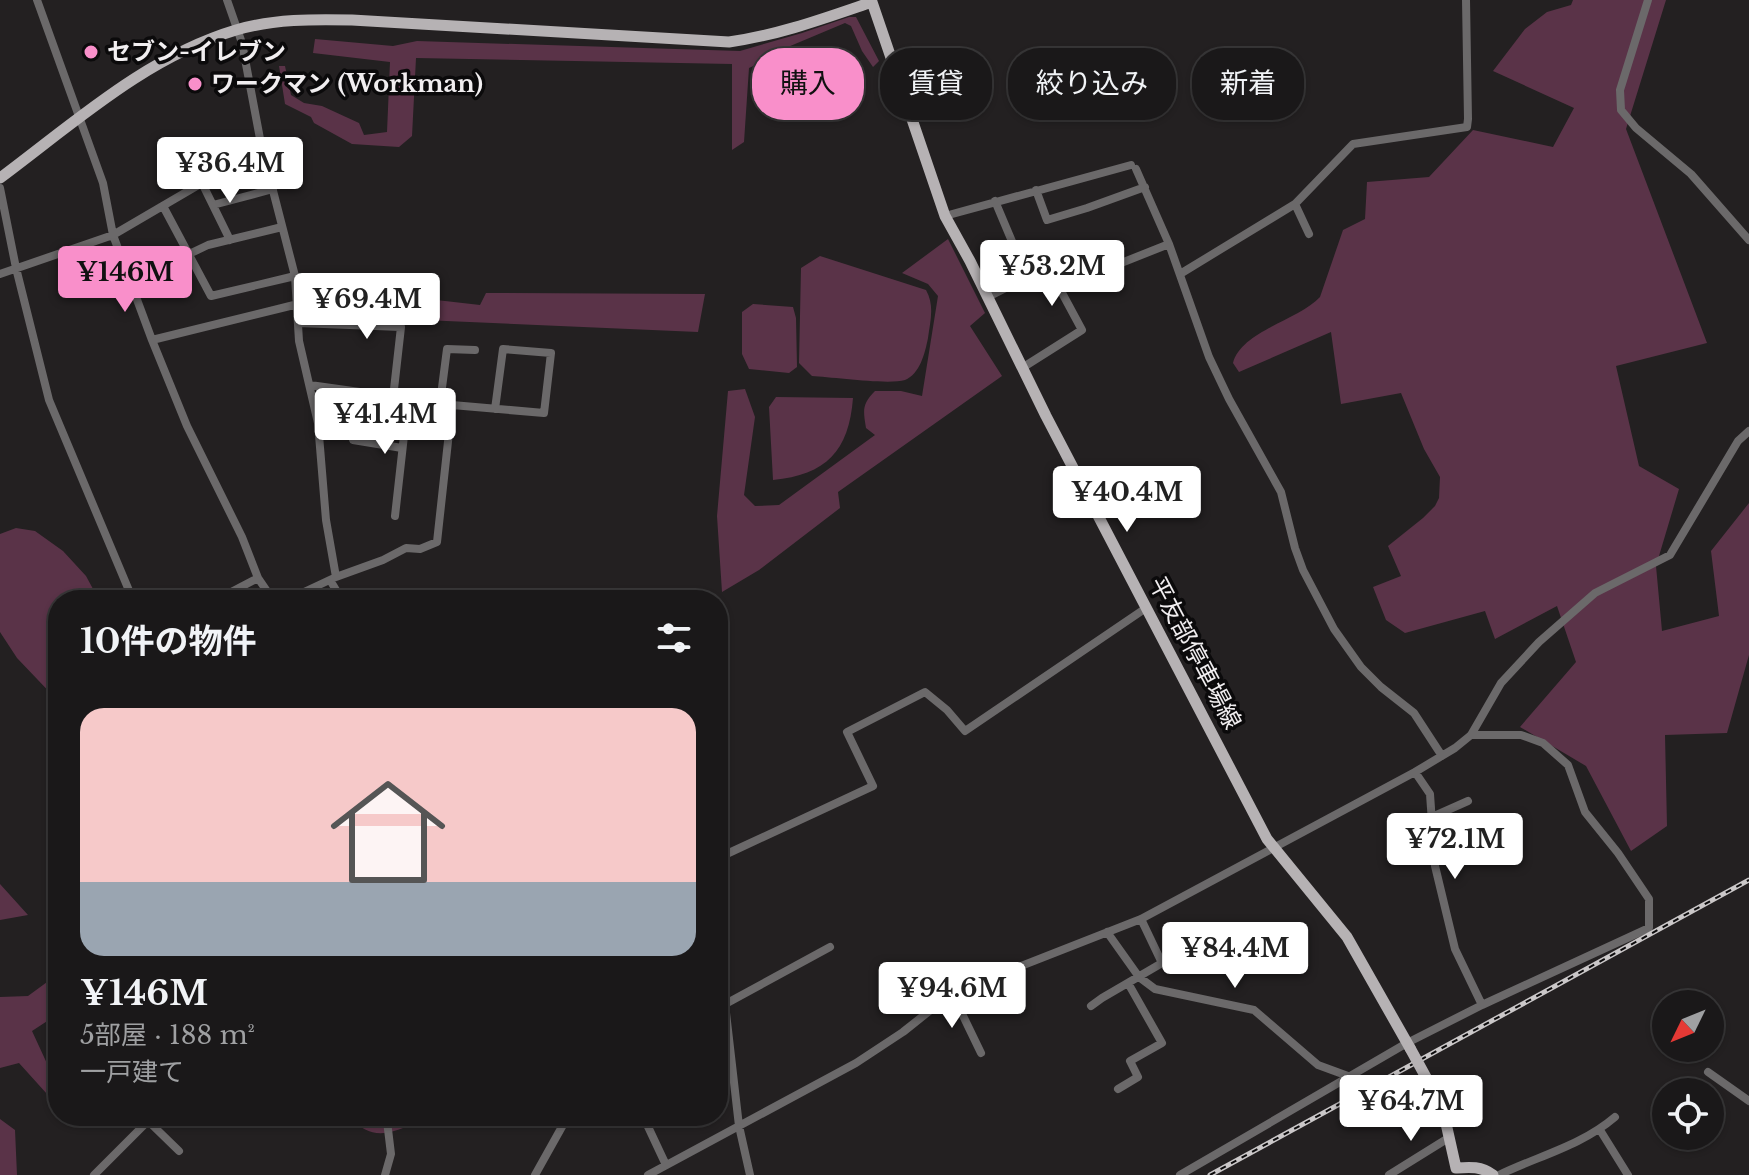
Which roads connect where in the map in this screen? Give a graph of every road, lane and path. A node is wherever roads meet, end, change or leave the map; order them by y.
1 (37, 0) edge
2 (227, 0) edge
3 (1466, 0) edge
4 (1648, 0) edge
5 (874, 1) edge
6 (238, 29) junction
7 (79, 119) junction
8 (261, 144) junction
9 (0, 178) edge
10 (202, 183) junction
11 (1145, 187) junction
12 (0, 188) edge
13 (273, 189) junction
14 (1036, 190) junction
15 (995, 201) junction
16 (1295, 204) junction
17 (213, 205) junction
18 (163, 206) junction
19 (945, 216) junction
20 (282, 227) junction
21 (1309, 234) dead end
22 (113, 235) junction
23 (230, 240) junction
24 (1749, 240) edge
25 (1169, 244) junction
26 (189, 254) junction
27 (16, 268) junction
28 (1106, 269) dead end
29 (0, 274) edge
30 (1180, 274) junction
31 (295, 276) junction
32 (1027, 277) junction
33 (988, 297) junction
34 (298, 304) junction
35 (298, 323) junction
36 (152, 340) junction
37 (475, 350) dead end
38 (1022, 368) junction
39 (310, 385) junction
40 (393, 398) junction
41 (408, 400) junction
42 (440, 403) junction
43 (452, 405) junction
44 (495, 409) junction
45 (318, 423) junction
46 (1749, 431) edge
47 (402, 448) junction
48 (395, 516) dead end
49 (258, 578) junction
50 (333, 579) junction
51 (129, 590) edge
52 (235, 590) edge
53 (266, 590) edge
54 (309, 590) edge
55 (338, 590) edge
56 (1146, 608) junction
57 (1471, 735) junction
58 (1442, 756) junction
59 (1415, 772) junction
60 (1468, 801) dead end
61 (1432, 817) junction
62 (1274, 848) junction
63 (728, 853) edge
64 (1141, 919) junction
65 (1107, 932) junction
66 (830, 947) dead end
67 (1139, 977) junction
68 (1128, 983) junction
69 (952, 993) junction
70 (728, 1003) edge
71 (1482, 1005) junction
72 (1091, 1006) dead end
73 (1409, 1046) junction
74 (728, 1048) edge
75 (981, 1053) dead end
76 (1708, 1072) dead end
77 (1348, 1076) junction
78 (1118, 1089) dead end
79 (1749, 1101) edge
80 (1615, 1117) dead end
81 (139, 1126) edge
82 (154, 1126) edge
83 (387, 1126) edge
84 (562, 1126) edge
85 (648, 1126) edge
86 (739, 1126) junction
87 (1600, 1130) junction
88 (1450, 1137) junction
89 (179, 1151) dead end
90 (666, 1165) junction
91 (1456, 1171) edge
92 (94, 1175) edge
93 (385, 1175) edge
94 (535, 1175) edge
95 (648, 1175) edge
96 (750, 1175) edge
97 (1180, 1175) edge
98 (1389, 1175) edge
99 (1493, 1175) edge
100 (1499, 1175) edge
101 (1628, 1175) edge

1 - 7 street
2 - 6 street
3 - 16 street
4 - 24 street
5 - 6 main road, 平友部停車場線
5 - 19 main road, 平友部停車場線
6 - 7 main road, 平友部停車場線
6 - 8 street
7 - 9 main road, 平友部停車場線
7 - 22 street
8 - 10 street
8 - 13 street
10 - 17 street
10 - 18 street
11 - 14 street
11 - 14 street
11 - 25 street
12 - 27 street
13 - 17 street
13 - 20 street
14 - 15 street
15 - 19 street
15 - 32 street
16 - 21 street
16 - 30 street
17 - 23 street
18 - 22 street
18 - 26 street
19 - 33 main road, 平友部停車場線
20 - 23 street
20 - 31 street
22 - 27 street
22 - 36 street
23 - 26 street
25 - 28 street
25 - 30 street
26 - 31 street
27 - 29 street
27 - 51 street
30 - 58 street
31 - 34 street
32 - 33 street
32 - 38 street
33 - 38 main road, 平友部停車場線
34 - 35 street
34 - 36 street
35 - 39 street
35 - 40 street
36 - 49 street
37 - 42 street
38 - 56 main road, 平友部停車場線
39 - 40 street
39 - 45 street
40 - 41 street
41 - 42 street
41 - 47 street
42 - 43 street
43 - 44 street
43 - 50 street
44 - 44 street
45 - 47 street
45 - 50 street
46 - 57 street
47 - 48 street
49 - 52 street
49 - 53 street
50 - 54 street
50 - 55 street
56 - 62 main road, 平友部停車場線
56 - 63 street
57 - 58 street
57 - 71 street
58 - 59 street
59 - 61 street
59 - 62 street
60 - 61 street
61 - 71 street
62 - 64 street
62 - 73 main road, 平友部停車場線
64 - 65 street
64 - 67 street
65 - 67 street
65 - 69 street
66 - 70 street
67 - 68 street
67 - 77 street
68 - 72 street
68 - 78 street
69 - 75 street
69 - 86 street
71 - 73 street
73 - 77 street
73 - 88 main road, 平友部停車場線, bridge
74 - 86 street
76 - 79 street
77 - 97 street
80 - 87 street
81 - 92 street
82 - 89 street
83 - 93 street
84 - 94 street
85 - 90 street
86 - 90 street
86 - 96 street
87 - 100 street
87 - 101 street
88 - 91 main road
88 - 98 street
90 - 95 street
91 - 99 main road

